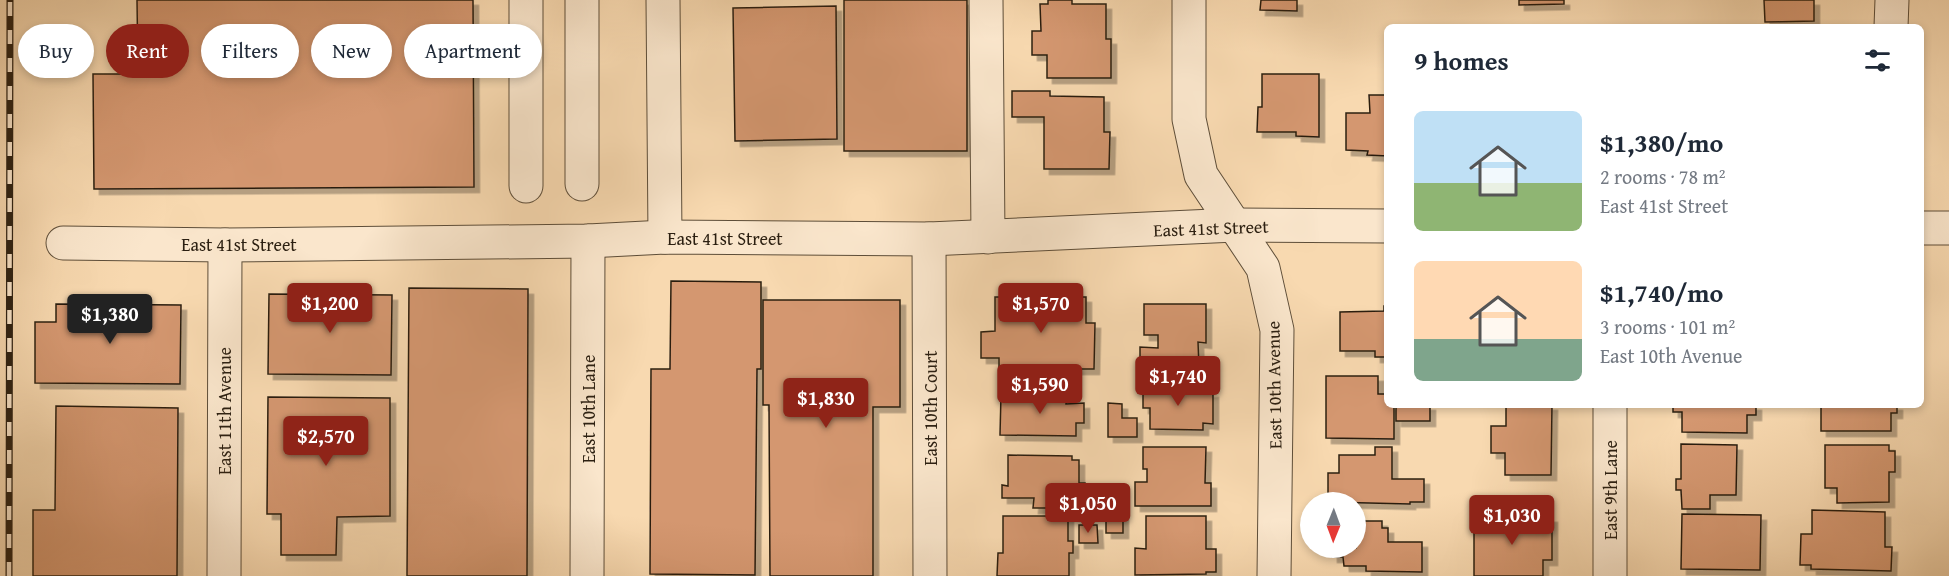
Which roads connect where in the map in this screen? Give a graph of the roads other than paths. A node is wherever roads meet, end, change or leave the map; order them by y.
1 (526, 0) edge
2 (582, 0) edge
3 (663, 0) edge
4 (986, 0) edge
5 (1189, 0) edge
6 (1892, 0) edge
7 (1891, 24) edge
8 (582, 184) dead end
9 (526, 186) dead end
10 (1235, 225) junction
11 (1384, 226) edge
12 (1924, 228) edge
13 (1949, 228) edge
14 (664, 237) junction
15 (988, 237) junction
16 (929, 239) junction
17 (588, 242) junction
18 (63, 243) dead end
19 (225, 245) junction
20 (1610, 408) edge
21 (224, 576) edge
22 (587, 576) edge
23 (930, 576) edge
24 (1274, 576) edge
25 (1610, 576) edge

1 - 9 street
2 - 8 street
3 - 14 street
4 - 15 street
5 - 10 street, East 10th Avenue
6 - 7 street
10 - 11 street, East 41st Street
10 - 15 street, East 41st Street
10 - 24 street, East 10th Avenue
12 - 13 street
14 - 16 street, East 41st Street
14 - 17 street, East 41st Street
15 - 16 street, East 41st Street
16 - 23 street, East 10th Court
17 - 19 street, East 41st Street
17 - 22 street, East 10th Lane
18 - 19 street, East 41st Street
19 - 21 street, East 11th Avenue
20 - 25 street, East 9th Lane

